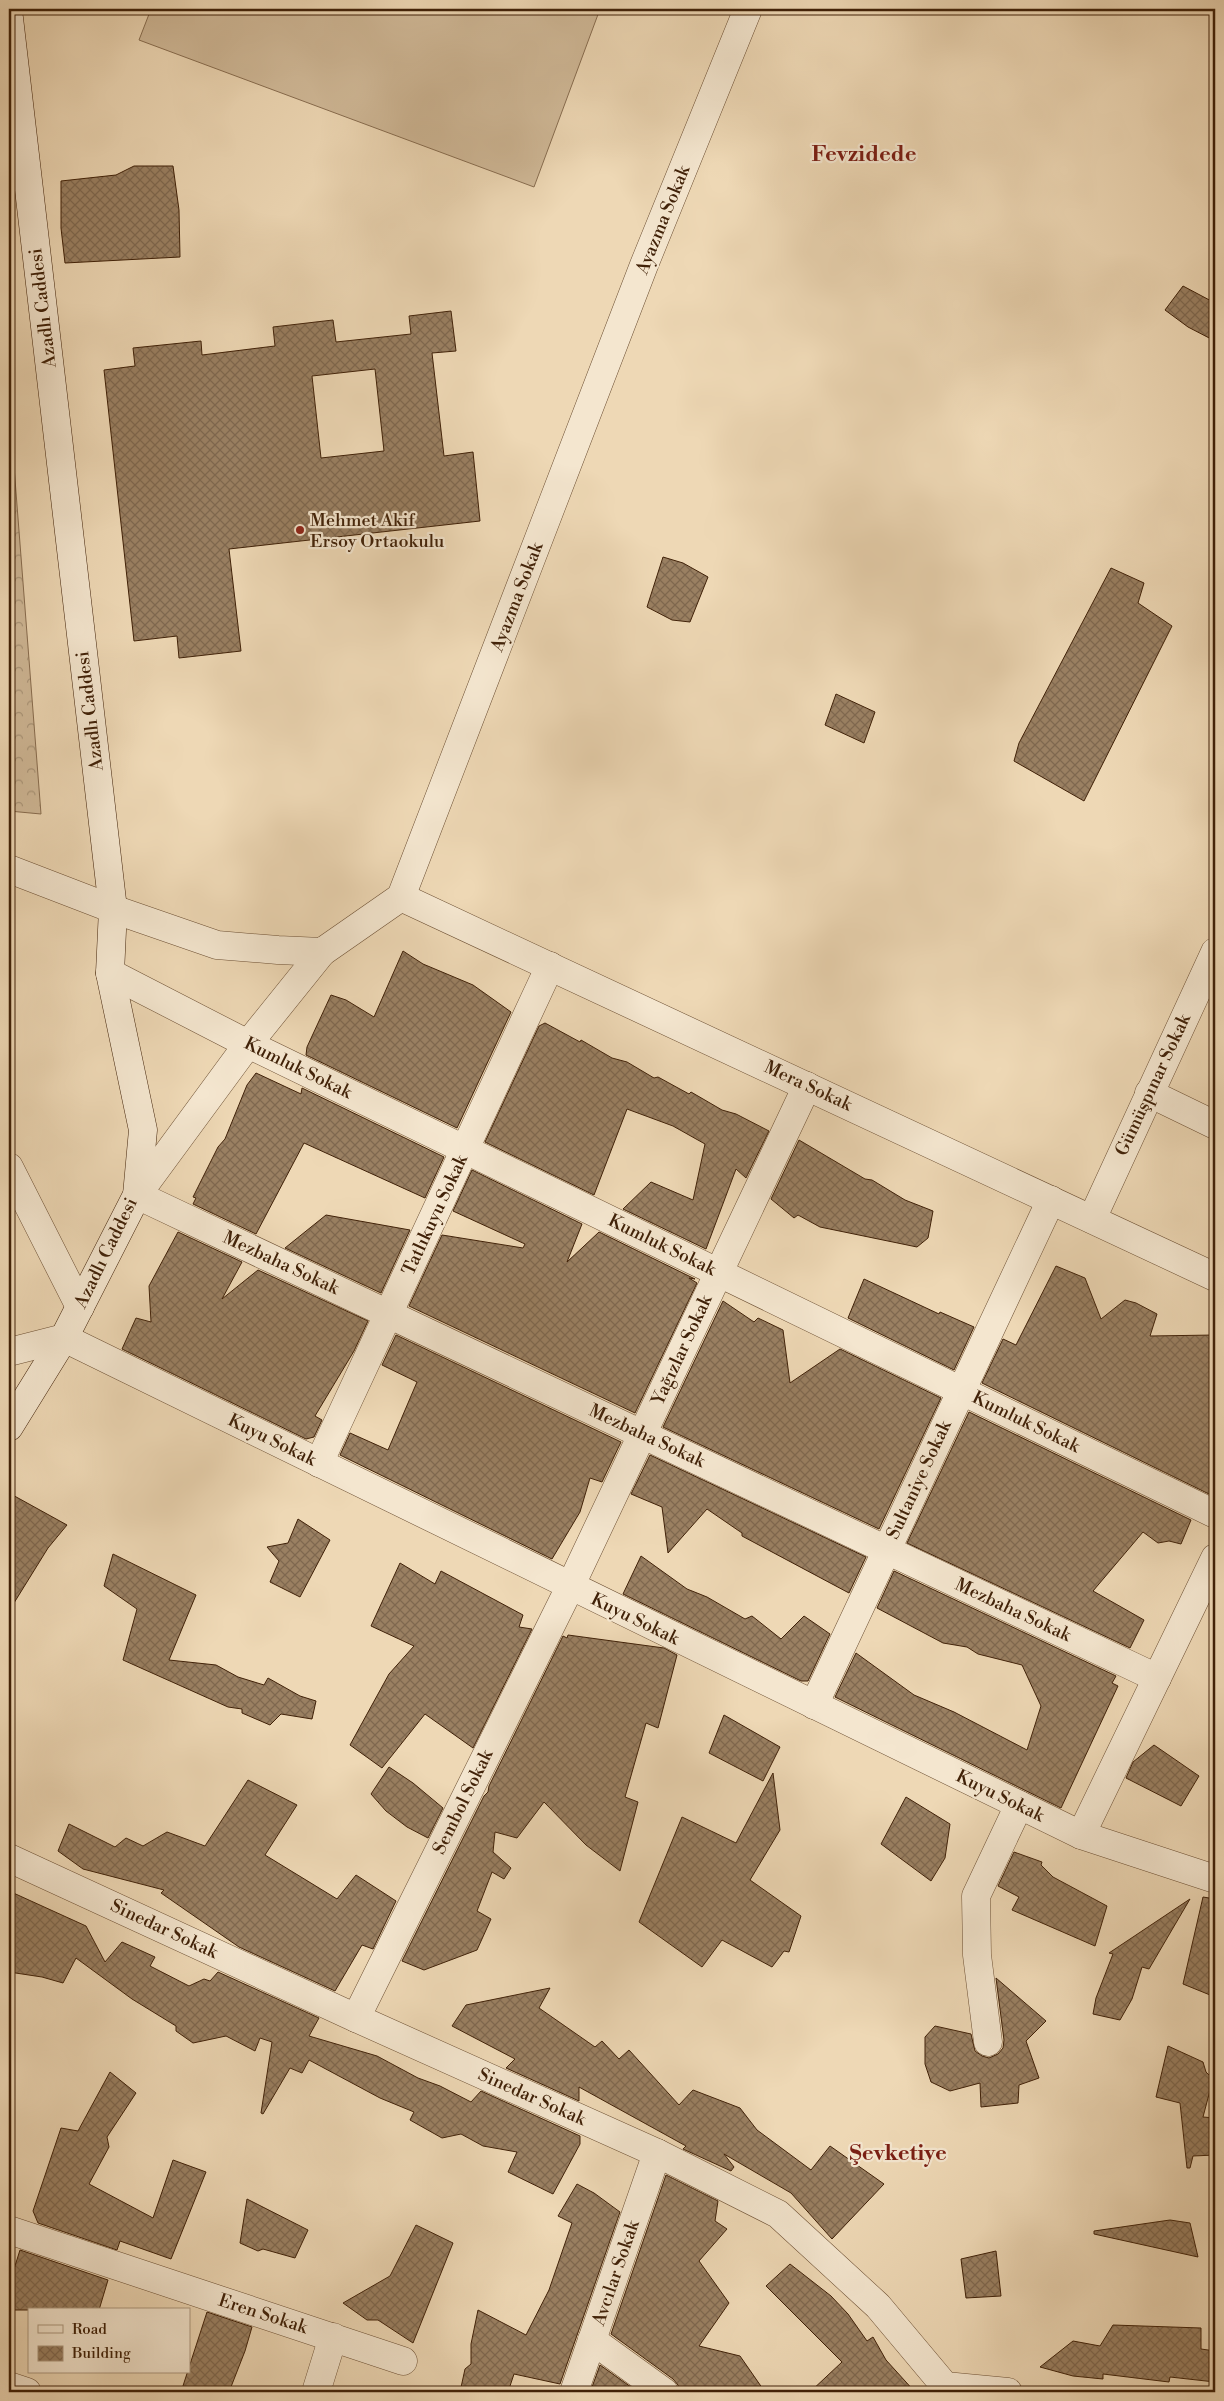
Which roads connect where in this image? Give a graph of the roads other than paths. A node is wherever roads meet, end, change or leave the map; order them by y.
1 (748, 9) edge
2 (9, 18) edge
3 (9, 869) edge
4 (401, 897) junction
5 (113, 909) junction
6 (322, 952) junction
7 (1215, 952) edge
8 (550, 966) junction
9 (110, 973) junction
10 (248, 1044) junction
11 (807, 1086) junction
12 (1149, 1093) junction
13 (1215, 1125) edge
14 (465, 1149) junction
15 (9, 1167) edge
16 (137, 1195) junction
17 (1050, 1200) junction
18 (1092, 1219) junction
19 (718, 1272) junction
20 (1215, 1277) edge
21 (80, 1307) junction
22 (388, 1314) junction
23 (64, 1338) junction
24 (9, 1352) edge
25 (38, 1378) junction
26 (961, 1391) junction
27 (9, 1395) edge
28 (9, 1427) edge
29 (642, 1434) junction
30 (320, 1463) junction
31 (1215, 1514) edge
32 (887, 1550) junction
33 (1215, 1558) edge
34 (570, 1587) junction
35 (1157, 1678) junction
36 (814, 1705) junction
37 (1019, 1805) junction
38 (1081, 1835) junction
39 (9, 1858) edge
40 (1215, 1878) edge
41 (356, 2018) junction
42 (988, 2042) dead end
43 (657, 2153) junction
44 (9, 2230) edge
45 (333, 2337) junction
46 (592, 2340) junction
47 (403, 2361) dead end
48 (9, 2386) edge
49 (947, 2389) edge
50 (28, 2392) edge
51 (316, 2392) edge
52 (574, 2392) edge
53 (664, 2392) edge
54 (1008, 2392) edge

1 - 4 street, Ayazma Sokak
2 - 5 street, Azadlı Caddesi
3 - 5 street
4 - 6 street
4 - 8 street, Mera Sokak
5 - 6 street
5 - 9 street, Azadlı Caddesi
6 - 10 street
7 - 12 street, Gümüşpınar Sokak
8 - 11 street, Mera Sokak
8 - 14 street, Tatlıkuyu Sokak
9 - 10 street, Kumluk Sokak
9 - 16 street, Azadlı Caddesi
10 - 14 street, Kumluk Sokak
10 - 16 street
11 - 17 street, Mera Sokak
11 - 19 street, Yağızlar Sokak
12 - 13 street
12 - 18 street, Gümüşpınar Sokak
14 - 19 street, Kumluk Sokak
14 - 22 street, Tatlıkuyu Sokak
15 - 21 street
16 - 21 street, Azadlı Caddesi
16 - 22 street, Mezbaha Sokak
17 - 18 street, Mera Sokak
17 - 26 street, Sultaniye Sokak
18 - 20 street, Mera Sokak
19 - 26 street, Kumluk Sokak
19 - 29 street, Yağızlar Sokak
21 - 23 street, Azadlı Caddesi
22 - 29 street, Mezbaha Sokak
22 - 30 street, Tatlıkuyu Sokak
23 - 24 street
23 - 25 street, Azadlı Caddesi
23 - 30 street, Kuyu Sokak
25 - 27 street, Azadlı Caddesi
25 - 28 street, Azadlı Caddesi
26 - 31 street, Kumluk Sokak
26 - 32 street, Sultaniye Sokak
29 - 32 street, Mezbaha Sokak
29 - 34 street, Yağızlar Sokak
30 - 34 street, Kuyu Sokak
32 - 35 street, Mezbaha Sokak
32 - 36 street, Sultaniye Sokak
33 - 35 street
34 - 36 street, Kuyu Sokak
34 - 41 street, Sembol Sokak
35 - 38 street
36 - 37 street, Kuyu Sokak
37 - 38 street, Kuyu Sokak
37 - 42 street
38 - 40 street, Kuyu Sokak
39 - 41 street, Sinedar Sokak
41 - 43 street, Sinedar Sokak
43 - 46 street, Avcılar Sokak
43 - 49 street, Sinedar Sokak
44 - 45 street, Eren Sokak
45 - 47 street, Eren Sokak
45 - 51 street
46 - 52 street, Avcılar Sokak
46 - 53 street
48 - 50 street
49 - 54 street, Sinedar Sokak

